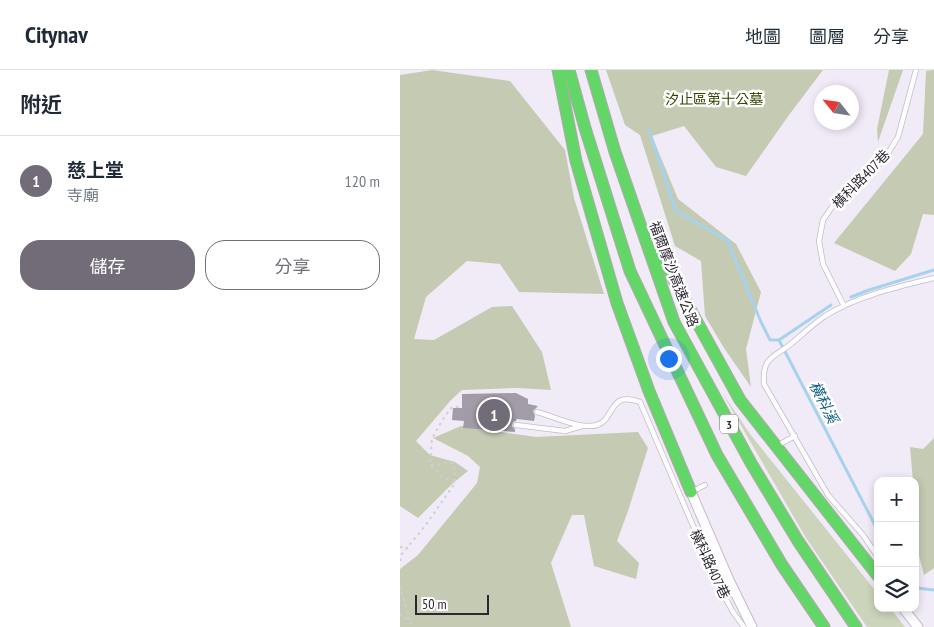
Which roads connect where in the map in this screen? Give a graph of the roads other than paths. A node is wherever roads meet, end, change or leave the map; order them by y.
1 (558, 70) edge
2 (569, 70) edge
3 (592, 70) edge
4 (916, 70) edge
5 (632, 205) junction
6 (934, 278) edge
7 (844, 306) junction
8 (536, 412) dead end
9 (516, 425) dead end
10 (583, 426) junction
11 (795, 436) junction
12 (782, 444) dead end
13 (705, 485) dead end
14 (691, 492) junction
15 (680, 498) junction
16 (874, 551) edge
17 (874, 571) edge
18 (906, 612) edge
19 (744, 627) edge
20 (752, 627) edge
21 (824, 627) edge
22 (856, 627) edge
23 (918, 627) edge

1 - 14 highway
2 - 21 highway, 3
3 - 5 highway, 福爾摩沙高速公路 / 3
4 - 7 lane, 橫科路407巷
5 - 17 highway
5 - 22 highway, 福爾摩沙高速公路 / 3
6 - 7 lane
7 - 11 lane
8 - 10 lane
9 - 10 lane
10 - 15 lane, 橫科路407巷
11 - 12 lane
11 - 16 lane
13 - 14 lane
14 - 15 lane
14 - 20 street
15 - 19 lane, 橫科路407巷
18 - 23 street

